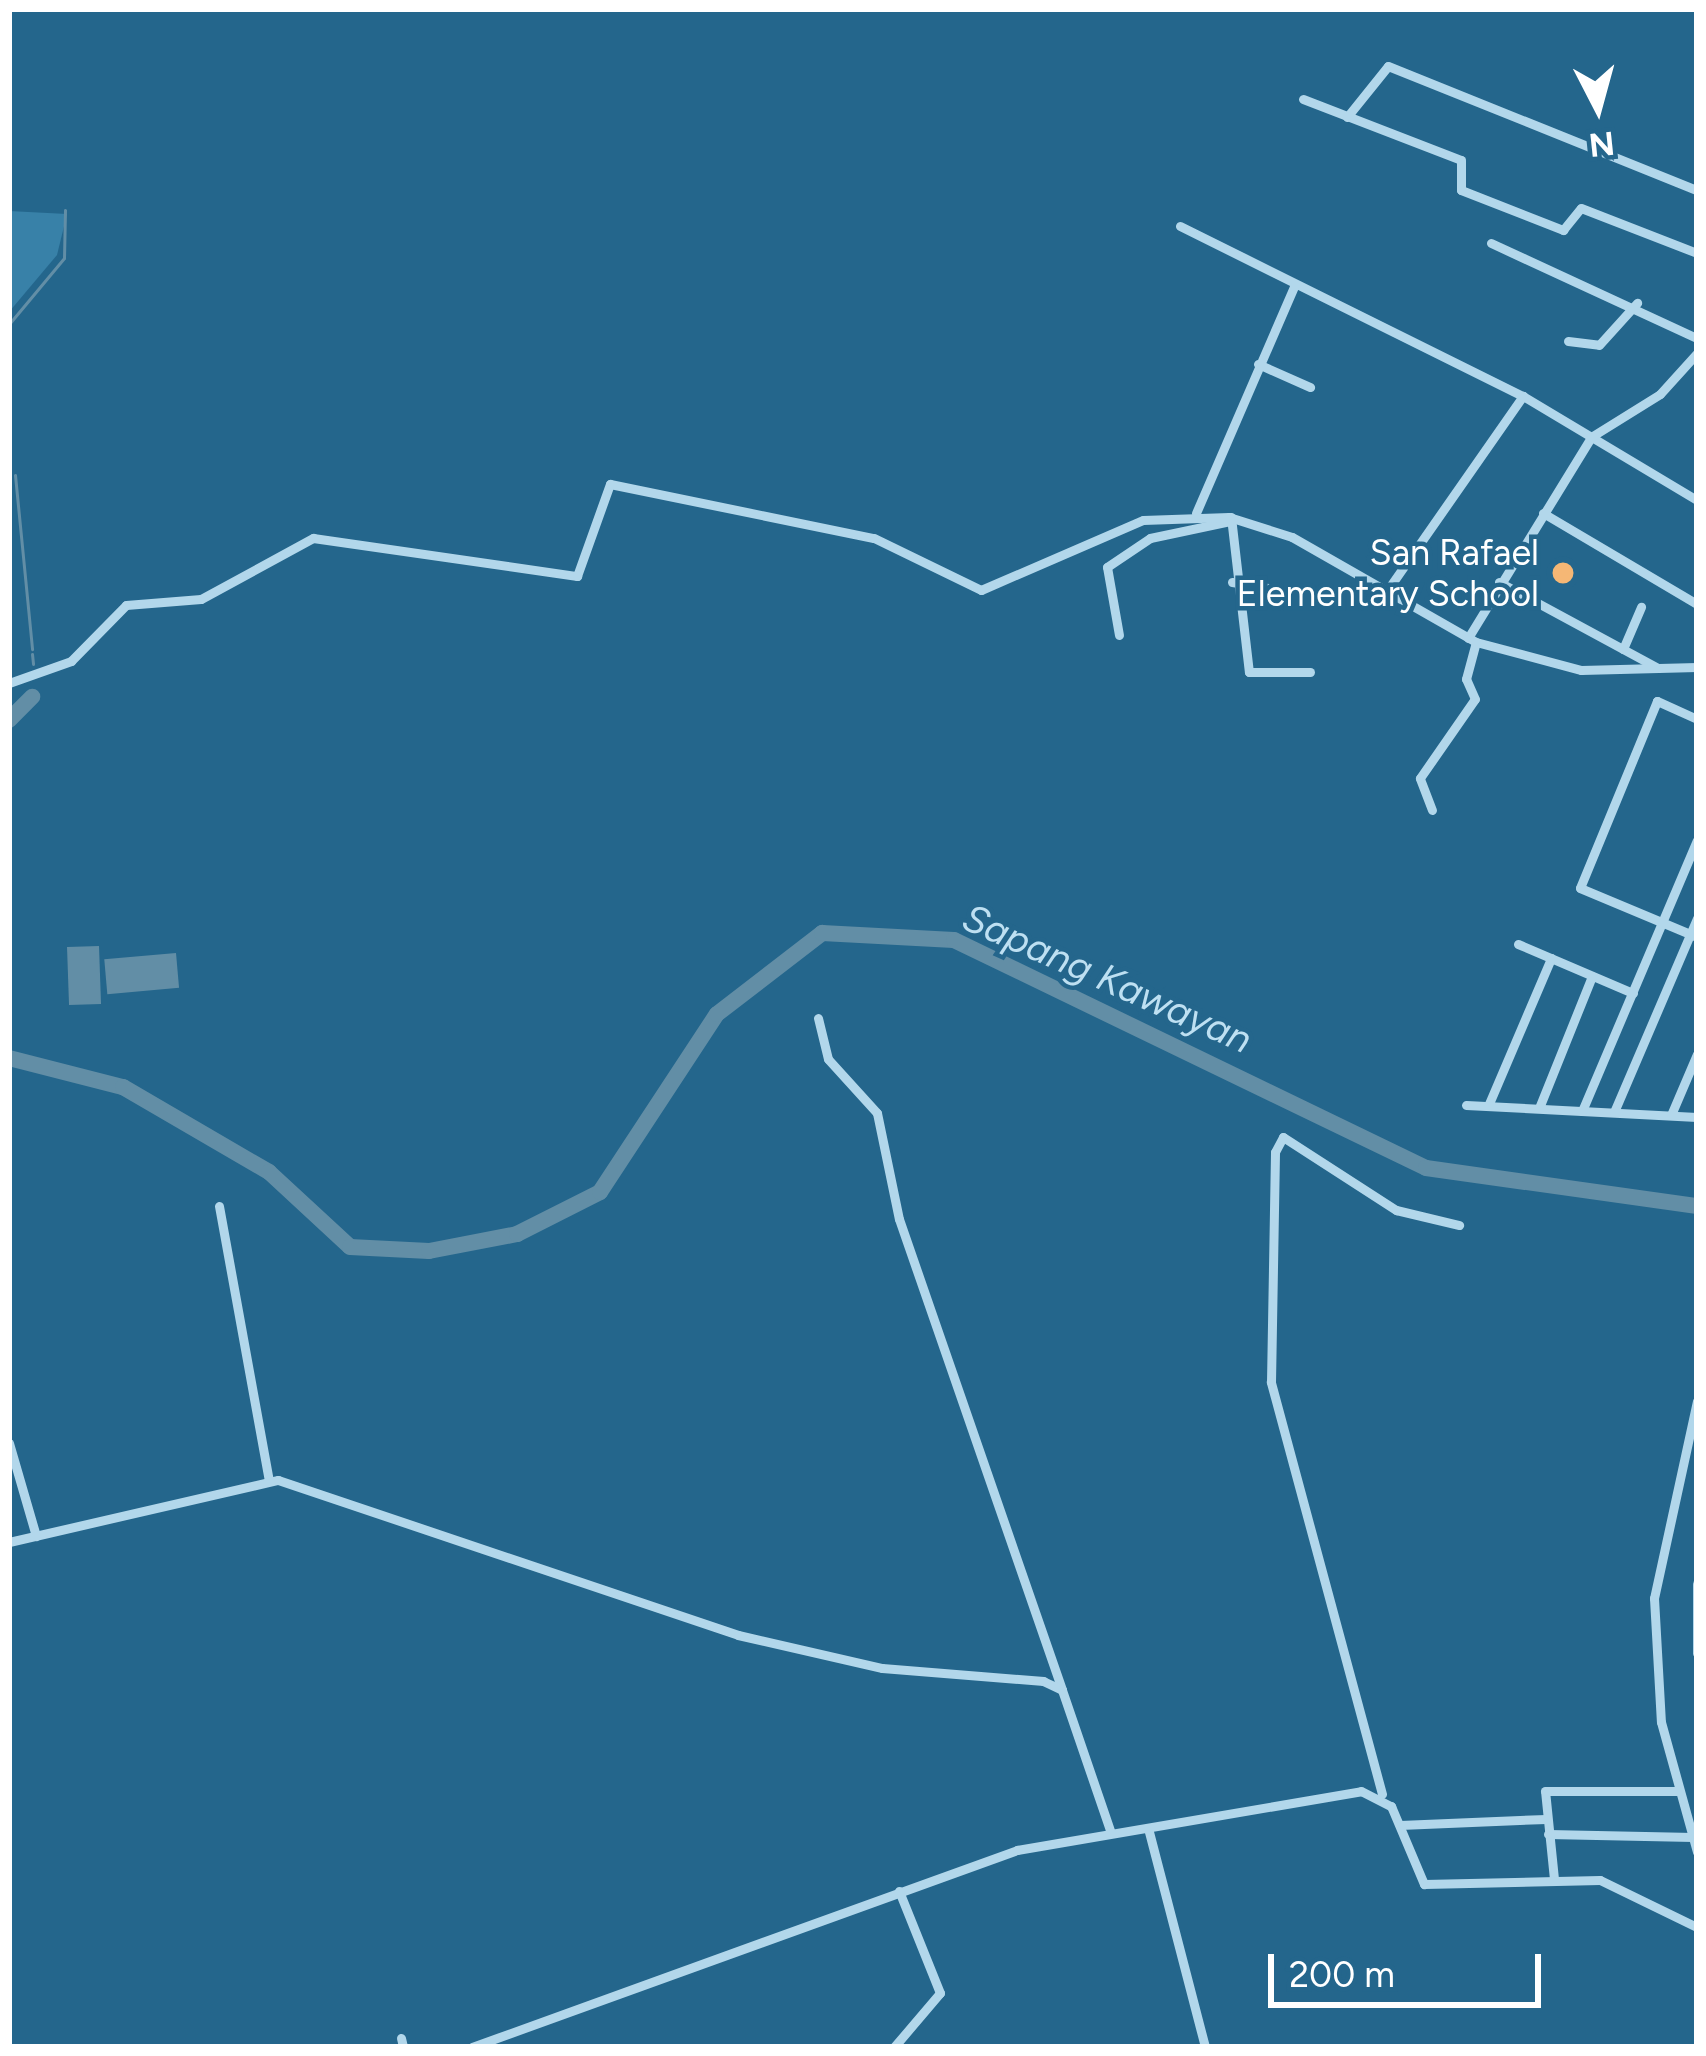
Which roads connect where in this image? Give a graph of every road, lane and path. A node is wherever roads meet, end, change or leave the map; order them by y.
1 (1303, 100) dead end
2 (1347, 117) junction
3 (1697, 190) edge
4 (1180, 226) dead end
5 (1491, 243) dead end
6 (1697, 253) edge
7 (1294, 284) junction
8 (1636, 303) junction
9 (1697, 338) edge
10 (1568, 341) dead end
11 (1697, 353) edge
12 (1258, 364) junction
13 (1310, 387) dead end
14 (1523, 396) junction
15 (1591, 437) junction
16 (1697, 500) edge
17 (1196, 513) junction
18 (1543, 513) junction
19 (1231, 519) junction
20 (1232, 582) junction
21 (1499, 582) junction
22 (1281, 590) dead end
23 (1384, 595) junction
24 (1697, 604) edge
25 (1640, 607) dead end
26 (1119, 635) dead end
27 (1472, 640) junction
28 (1623, 649) junction
29 (1697, 667) edge
30 (1663, 670) junction
31 (1310, 672) dead end
32 (9, 683) edge
33 (1697, 718) edge
34 (1432, 810) dead end
35 (1697, 840) edge
36 (1697, 918) edge
37 (1662, 923) junction
38 (1694, 936) edge
39 (1518, 944) dead end
40 (1551, 958) junction
41 (1592, 976) junction
42 (1633, 993) junction
43 (818, 1018) dead end
44 (1697, 1054) edge
45 (1466, 1105) dead end
46 (1488, 1106) junction
47 (1539, 1108) junction
48 (1582, 1111) junction
49 (1614, 1112) junction
50 (1671, 1115) junction
51 (1697, 1117) edge
52 (219, 1206) dead end
53 (1459, 1226) dead end
54 (1697, 1401) edge
55 (9, 1443) edge
56 (269, 1480) junction
57 (36, 1536) junction
58 (9, 1542) edge
59 (1697, 1584) edge
60 (1697, 1653) edge
61 (1062, 1690) junction
62 (1679, 1791) junction
63 (1382, 1794) junction
64 (1546, 1819) junction
65 (1400, 1825) junction
66 (1148, 1828) junction
67 (1111, 1833) junction
68 (1548, 1834) junction
69 (1693, 1837) junction
70 (1697, 1852) edge
71 (1554, 1879) junction
72 (898, 1891) junction
73 (1697, 1928) edge
74 (472, 2047) edge
75 (894, 2047) edge
76 (1205, 2047) edge

1 - 2 street
2 - 3 street
2 - 6 street
4 - 7 street
5 - 8 street
7 - 12 street
7 - 14 street
8 - 9 street
8 - 10 street
11 - 15 street
12 - 13 street
12 - 17 street
14 - 15 street
14 - 23 street
15 - 16 street
15 - 18 street
17 - 19 street
17 - 32 street
18 - 21 street
18 - 24 street
19 - 20 street
19 - 23 street
19 - 26 street
20 - 22 street
20 - 31 street
21 - 27 street
21 - 28 street
23 - 27 street
25 - 28 street
27 - 30 street
27 - 34 street
28 - 30 street
29 - 30 street
33 - 37 street
35 - 37 street
36 - 38 street
37 - 38 street
37 - 42 street
38 - 49 street
39 - 40 street
40 - 41 street
40 - 46 street
41 - 42 street
41 - 47 street
42 - 48 street
43 - 61 street
44 - 50 street
45 - 46 street
46 - 47 street
47 - 48 street
48 - 49 street
49 - 50 street
50 - 51 street
52 - 56 street
53 - 63 street
54 - 62 street
55 - 57 street
56 - 57 street
56 - 61 street
57 - 58 street
59 - 60 street
61 - 67 street
62 - 64 street
62 - 69 street
63 - 65 street
63 - 66 street
64 - 65 street
64 - 68 street
65 - 71 street
66 - 67 street
66 - 76 street
67 - 72 street
68 - 69 street
68 - 71 street
69 - 70 street
71 - 73 street
72 - 74 street
72 - 75 street

